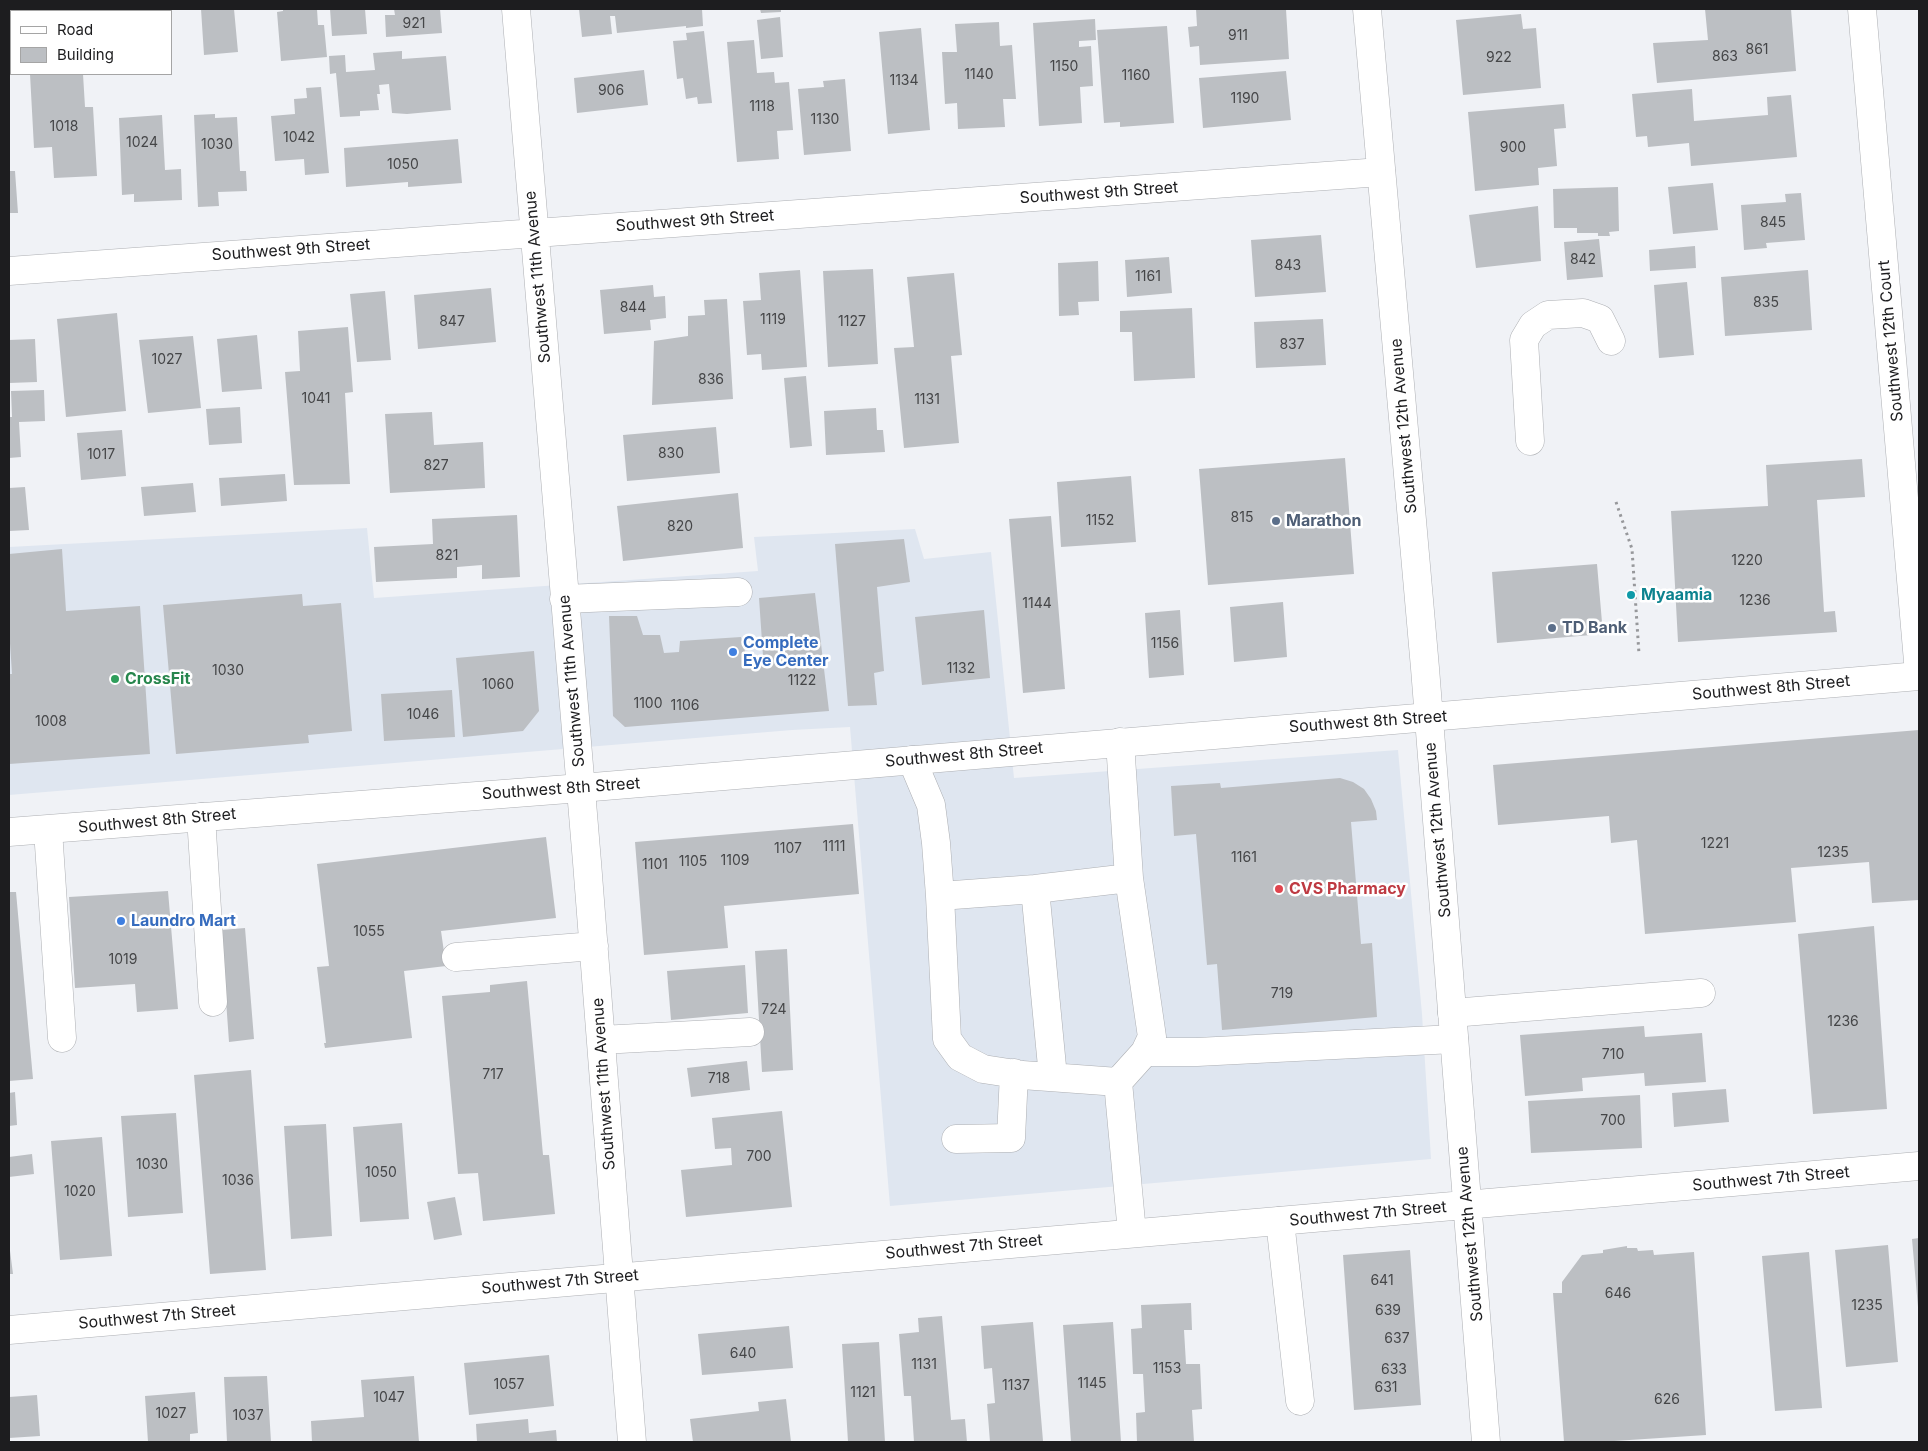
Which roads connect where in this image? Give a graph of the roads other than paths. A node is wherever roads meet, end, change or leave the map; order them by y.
1 (516, 9) edge
2 (1367, 9) edge
3 (1862, 9) edge
4 (1382, 172) junction
5 (535, 232) junction
6 (9, 271) edge
7 (1611, 341) dead end
8 (1530, 441) dead end
9 (738, 592) dead end
10 (564, 599) junction
11 (1919, 674) edge
12 (1429, 717) junction
13 (1120, 742) junction
14 (912, 760) junction
15 (581, 788) junction
16 (201, 817) junction
17 (48, 830) junction
18 (9, 832) edge
19 (1129, 878) junction
20 (1036, 888) junction
21 (940, 896) junction
22 (594, 946) junction
23 (456, 957) dead end
24 (1701, 993) dead end
25 (213, 1002) dead end
26 (1453, 1026) junction
27 (750, 1032) dead end
28 (62, 1038) dead end
29 (601, 1040) junction
30 (1145, 1052) junction
31 (1014, 1073) junction
32 (1053, 1077) junction
33 (1118, 1082) junction
34 (956, 1139) dead end
35 (1919, 1166) edge
36 (1468, 1206) junction
37 (1280, 1221) junction
38 (1132, 1233) junction
39 (619, 1277) junction
40 (9, 1330) edge
41 (1300, 1401) dead end
42 (632, 1442) edge
43 (1486, 1442) edge

1 - 5 main road, Southwest 11th Avenue
2 - 4 main road, Southwest 12th Avenue
3 - 11 main road, Southwest 12th Court
4 - 5 main road, Southwest 9th Street
4 - 12 main road, Southwest 12th Avenue
5 - 6 main road, Southwest 9th Street
5 - 10 main road, Southwest 11th Avenue
7 - 8 main road
9 - 10 main road
10 - 15 main road, Southwest 11th Avenue
11 - 12 main road, Southwest 8th Street
12 - 13 main road, Southwest 8th Street
12 - 26 main road, Southwest 12th Avenue
13 - 14 main road, Southwest 8th Street
13 - 19 main road
14 - 15 main road, Southwest 8th Street
14 - 21 main road
15 - 16 main road, Southwest 8th Street
15 - 22 main road, Southwest 11th Avenue
16 - 17 main road, Southwest 8th Street
16 - 25 main road
17 - 18 main road, Southwest 8th Street
17 - 28 main road
19 - 20 main road
19 - 30 main road
20 - 21 main road
20 - 32 main road
21 - 31 main road
22 - 23 main road
22 - 29 main road, Southwest 11th Avenue
24 - 26 main road
26 - 30 main road
26 - 36 main road, Southwest 12th Avenue
27 - 29 main road
29 - 39 main road, Southwest 11th Avenue
30 - 33 main road
31 - 32 main road
31 - 34 main road
32 - 33 main road
33 - 38 main road
35 - 36 main road, Southwest 7th Street
36 - 37 main road, Southwest 7th Street
36 - 43 main road, Southwest 12th Avenue
37 - 38 main road, Southwest 7th Street
37 - 41 main road
38 - 39 main road, Southwest 7th Street
39 - 40 main road, Southwest 7th Street
39 - 42 main road, Southwest 11th Avenue

